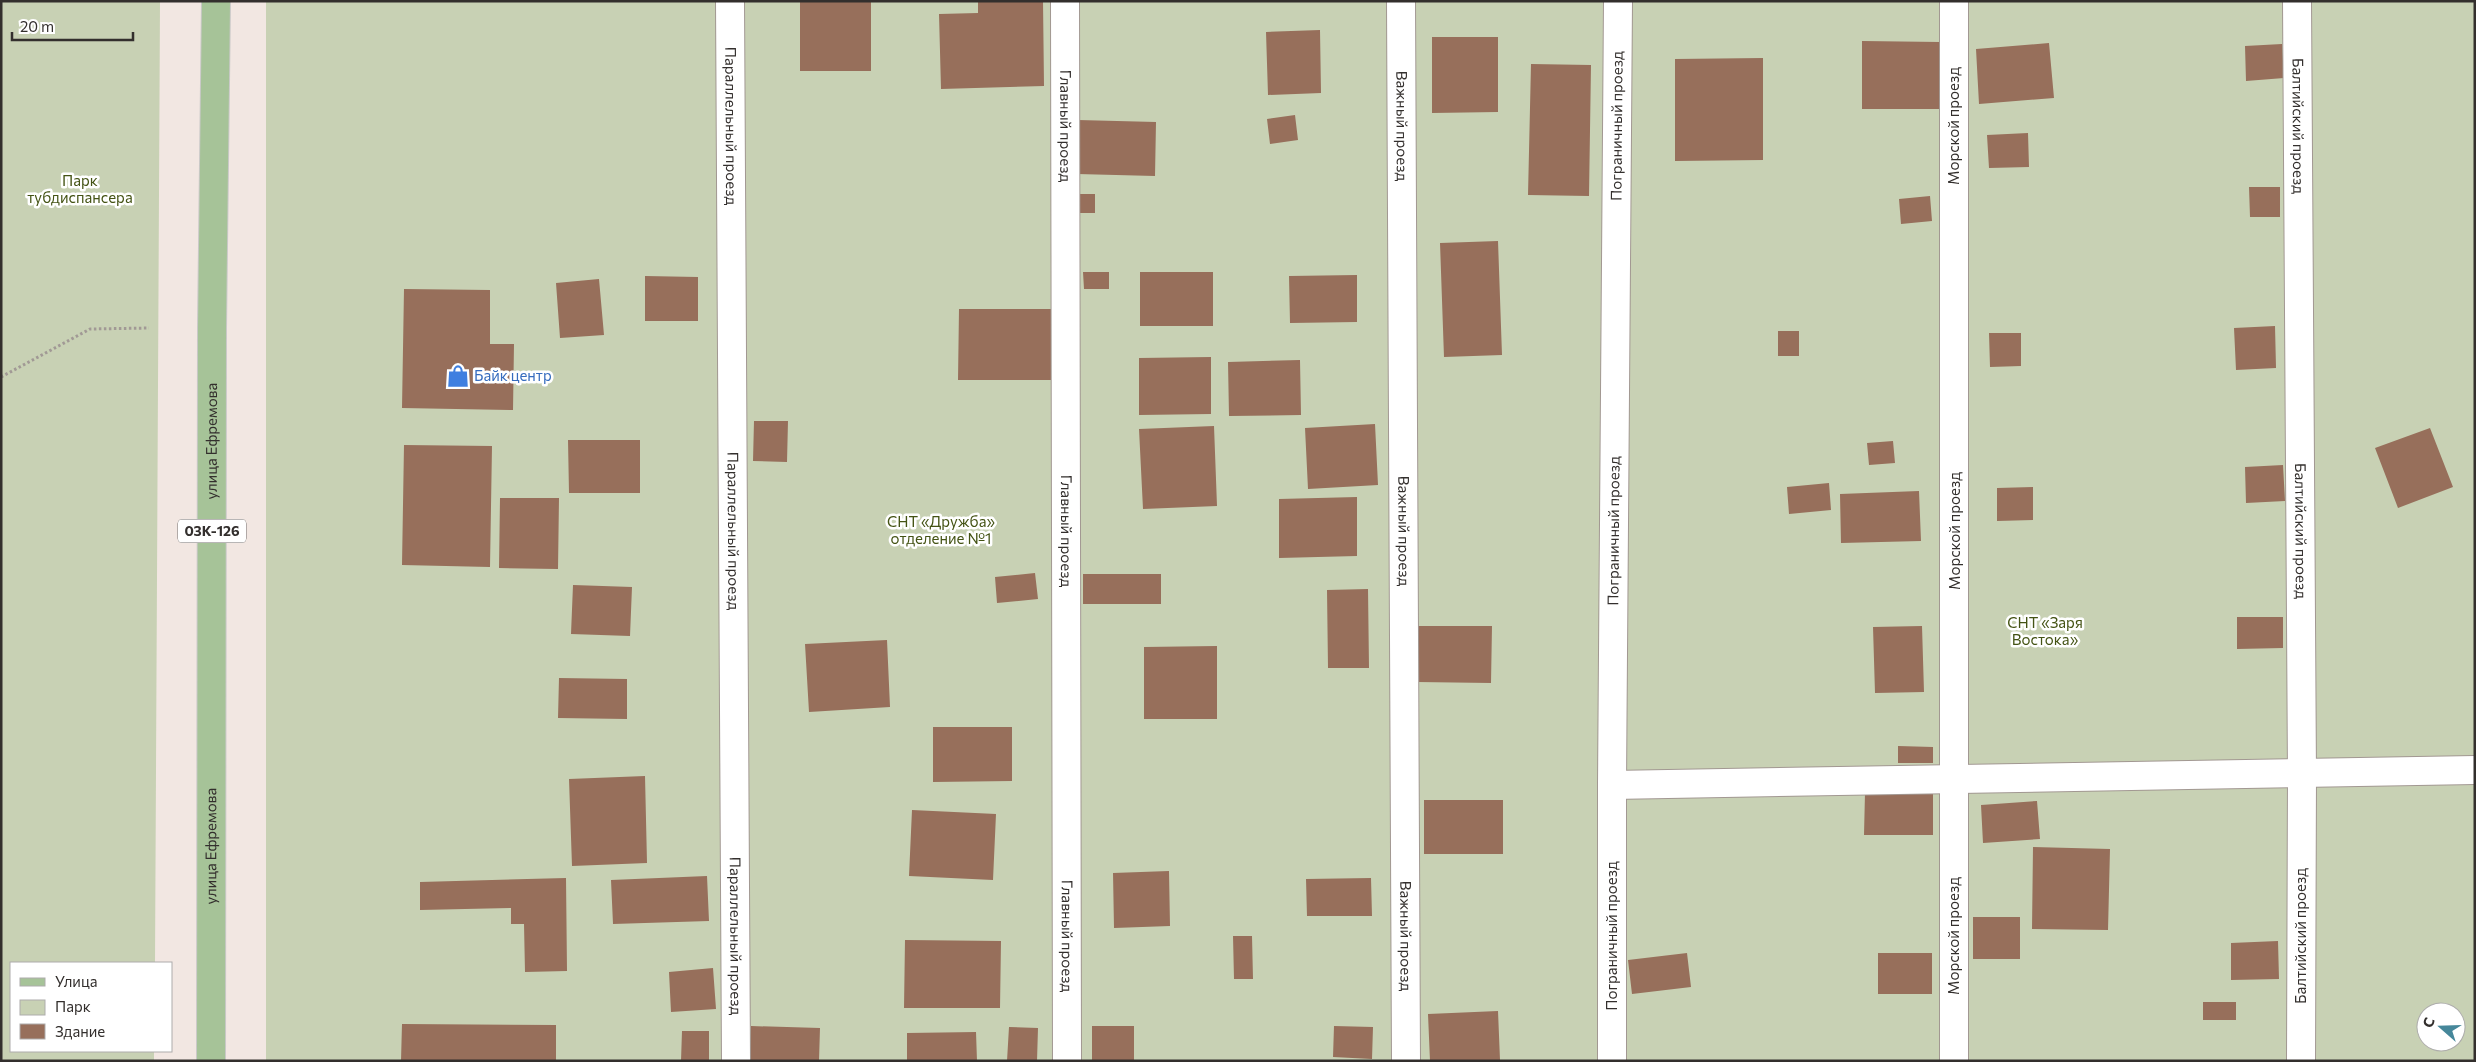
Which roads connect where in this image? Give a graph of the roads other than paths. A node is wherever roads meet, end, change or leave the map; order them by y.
1 (216, 1) edge
2 (730, 1) edge
3 (1065, 1) edge
4 (1401, 1) edge
5 (1618, 1) edge
6 (1954, 1) edge
7 (2297, 1) edge
8 (2475, 770) edge
9 (2302, 775) junction
10 (1955, 778) junction
11 (1612, 785) junction
12 (211, 1061) edge
13 (736, 1061) edge
14 (1067, 1061) edge
15 (1406, 1061) edge
16 (1612, 1061) edge
17 (1954, 1061) edge
18 (2300, 1061) edge

1 - 12 main road, улица Ефремова / 03К-126
2 - 13 lane, Параллельный проезд
3 - 14 lane, Главный проезд
4 - 15 lane, Важный проезд
5 - 11 lane, Пограничный проезд
6 - 10 lane, Морской проезд
7 - 9 lane, Балтийский проезд
8 - 9 lane
9 - 10 lane
9 - 18 lane, Балтийский проезд
10 - 11 lane
10 - 17 lane, Морской проезд
11 - 16 lane, Пограничный проезд

